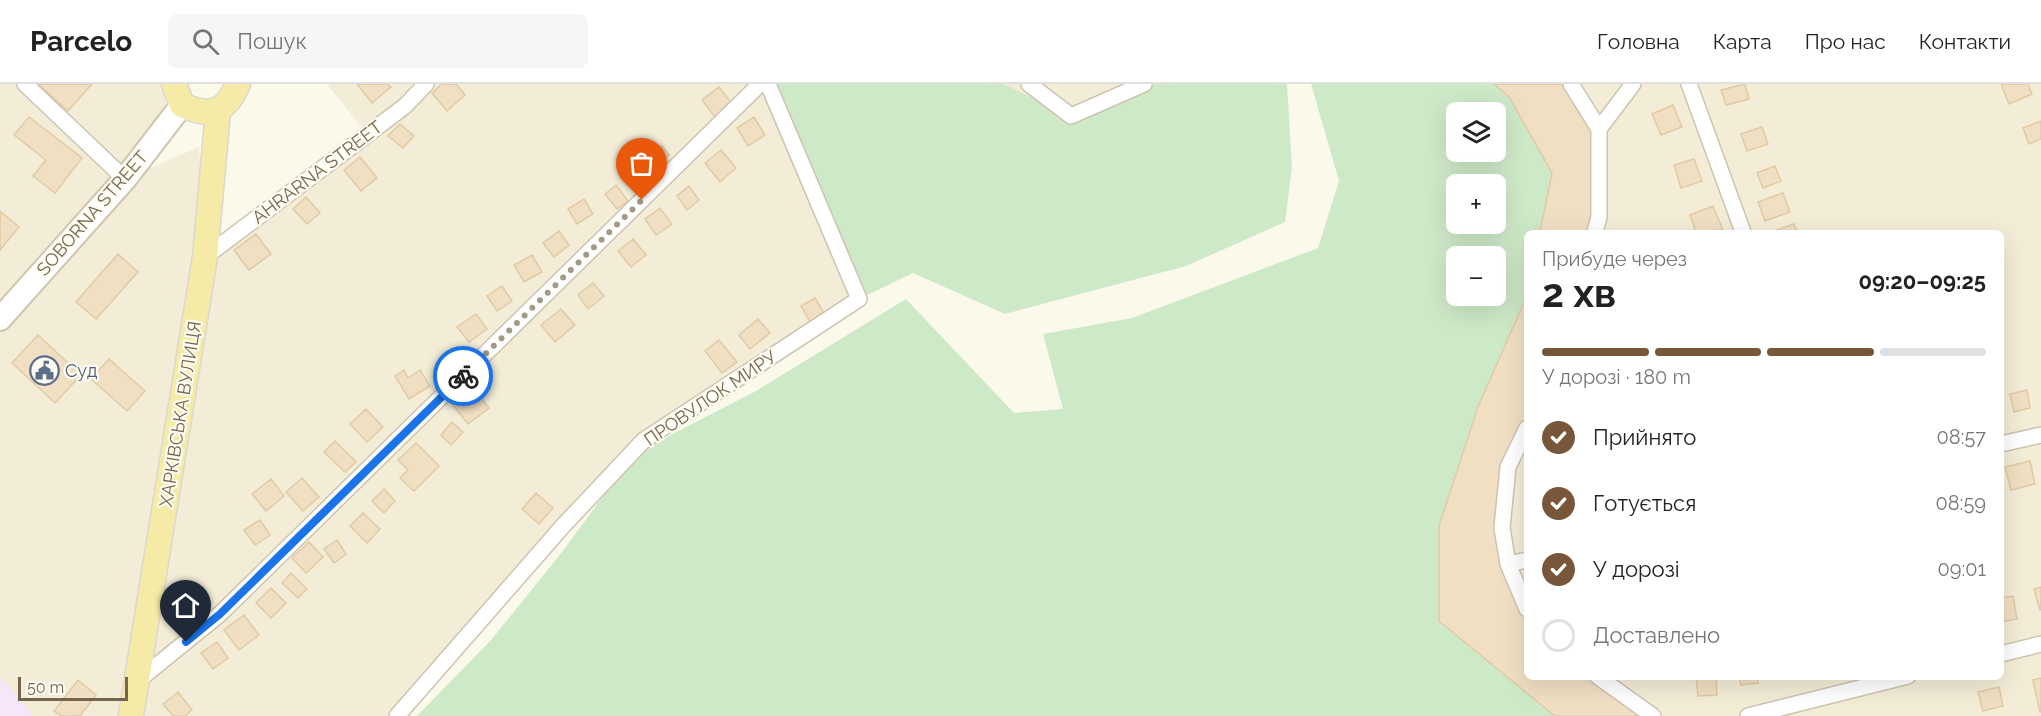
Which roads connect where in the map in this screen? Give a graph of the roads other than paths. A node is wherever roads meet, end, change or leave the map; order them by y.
1 (25, 84) edge
2 (238, 84) edge
3 (426, 84) edge
4 (760, 84) edge
5 (768, 84) edge
6 (1029, 84) edge
7 (1144, 84) edge
8 (1570, 84) edge
9 (1633, 84) edge
10 (1689, 84) edge
11 (178, 95) edge
12 (218, 111) junction
13 (1599, 129) junction
14 (125, 179) junction
15 (1596, 230) edge
16 (1742, 230) edge
17 (205, 257) junction
18 (0, 319) edge
19 (1524, 434) edge
20 (2041, 435) edge
21 (2004, 443) edge
22 (1524, 561) edge
23 (1508, 564) junction
24 (1524, 602) edge
25 (2041, 644) edge
26 (2004, 653) edge
27 (1603, 680) edge
28 (1892, 680) edge
29 (135, 684) junction
30 (131, 716) edge
31 (397, 716) edge
32 (1653, 716) edge
33 (1748, 716) edge

1 - 14 street
2 - 12 main road
3 - 17 street, AHRARNA STREET
4 - 29 street
5 - 31 street, ПРОВУЛОК МИРУ
6 - 7 street
8 - 13 street
9 - 13 street
10 - 16 street
11 - 12 main road
11 - 14 street, SOBORNA STREET
12 - 17 main road, ХАРКІВСЬКА ВУЛИЦЯ
13 - 15 street
14 - 18 street, SOBORNA STREET
17 - 29 main road, ХАРКІВСЬКА ВУЛИЦЯ
19 - 23 street
20 - 21 street
22 - 23 street
23 - 24 street
25 - 26 street
27 - 32 street
28 - 33 street
29 - 30 main road, ХАРКІВСЬКА ВУЛИЦЯ

